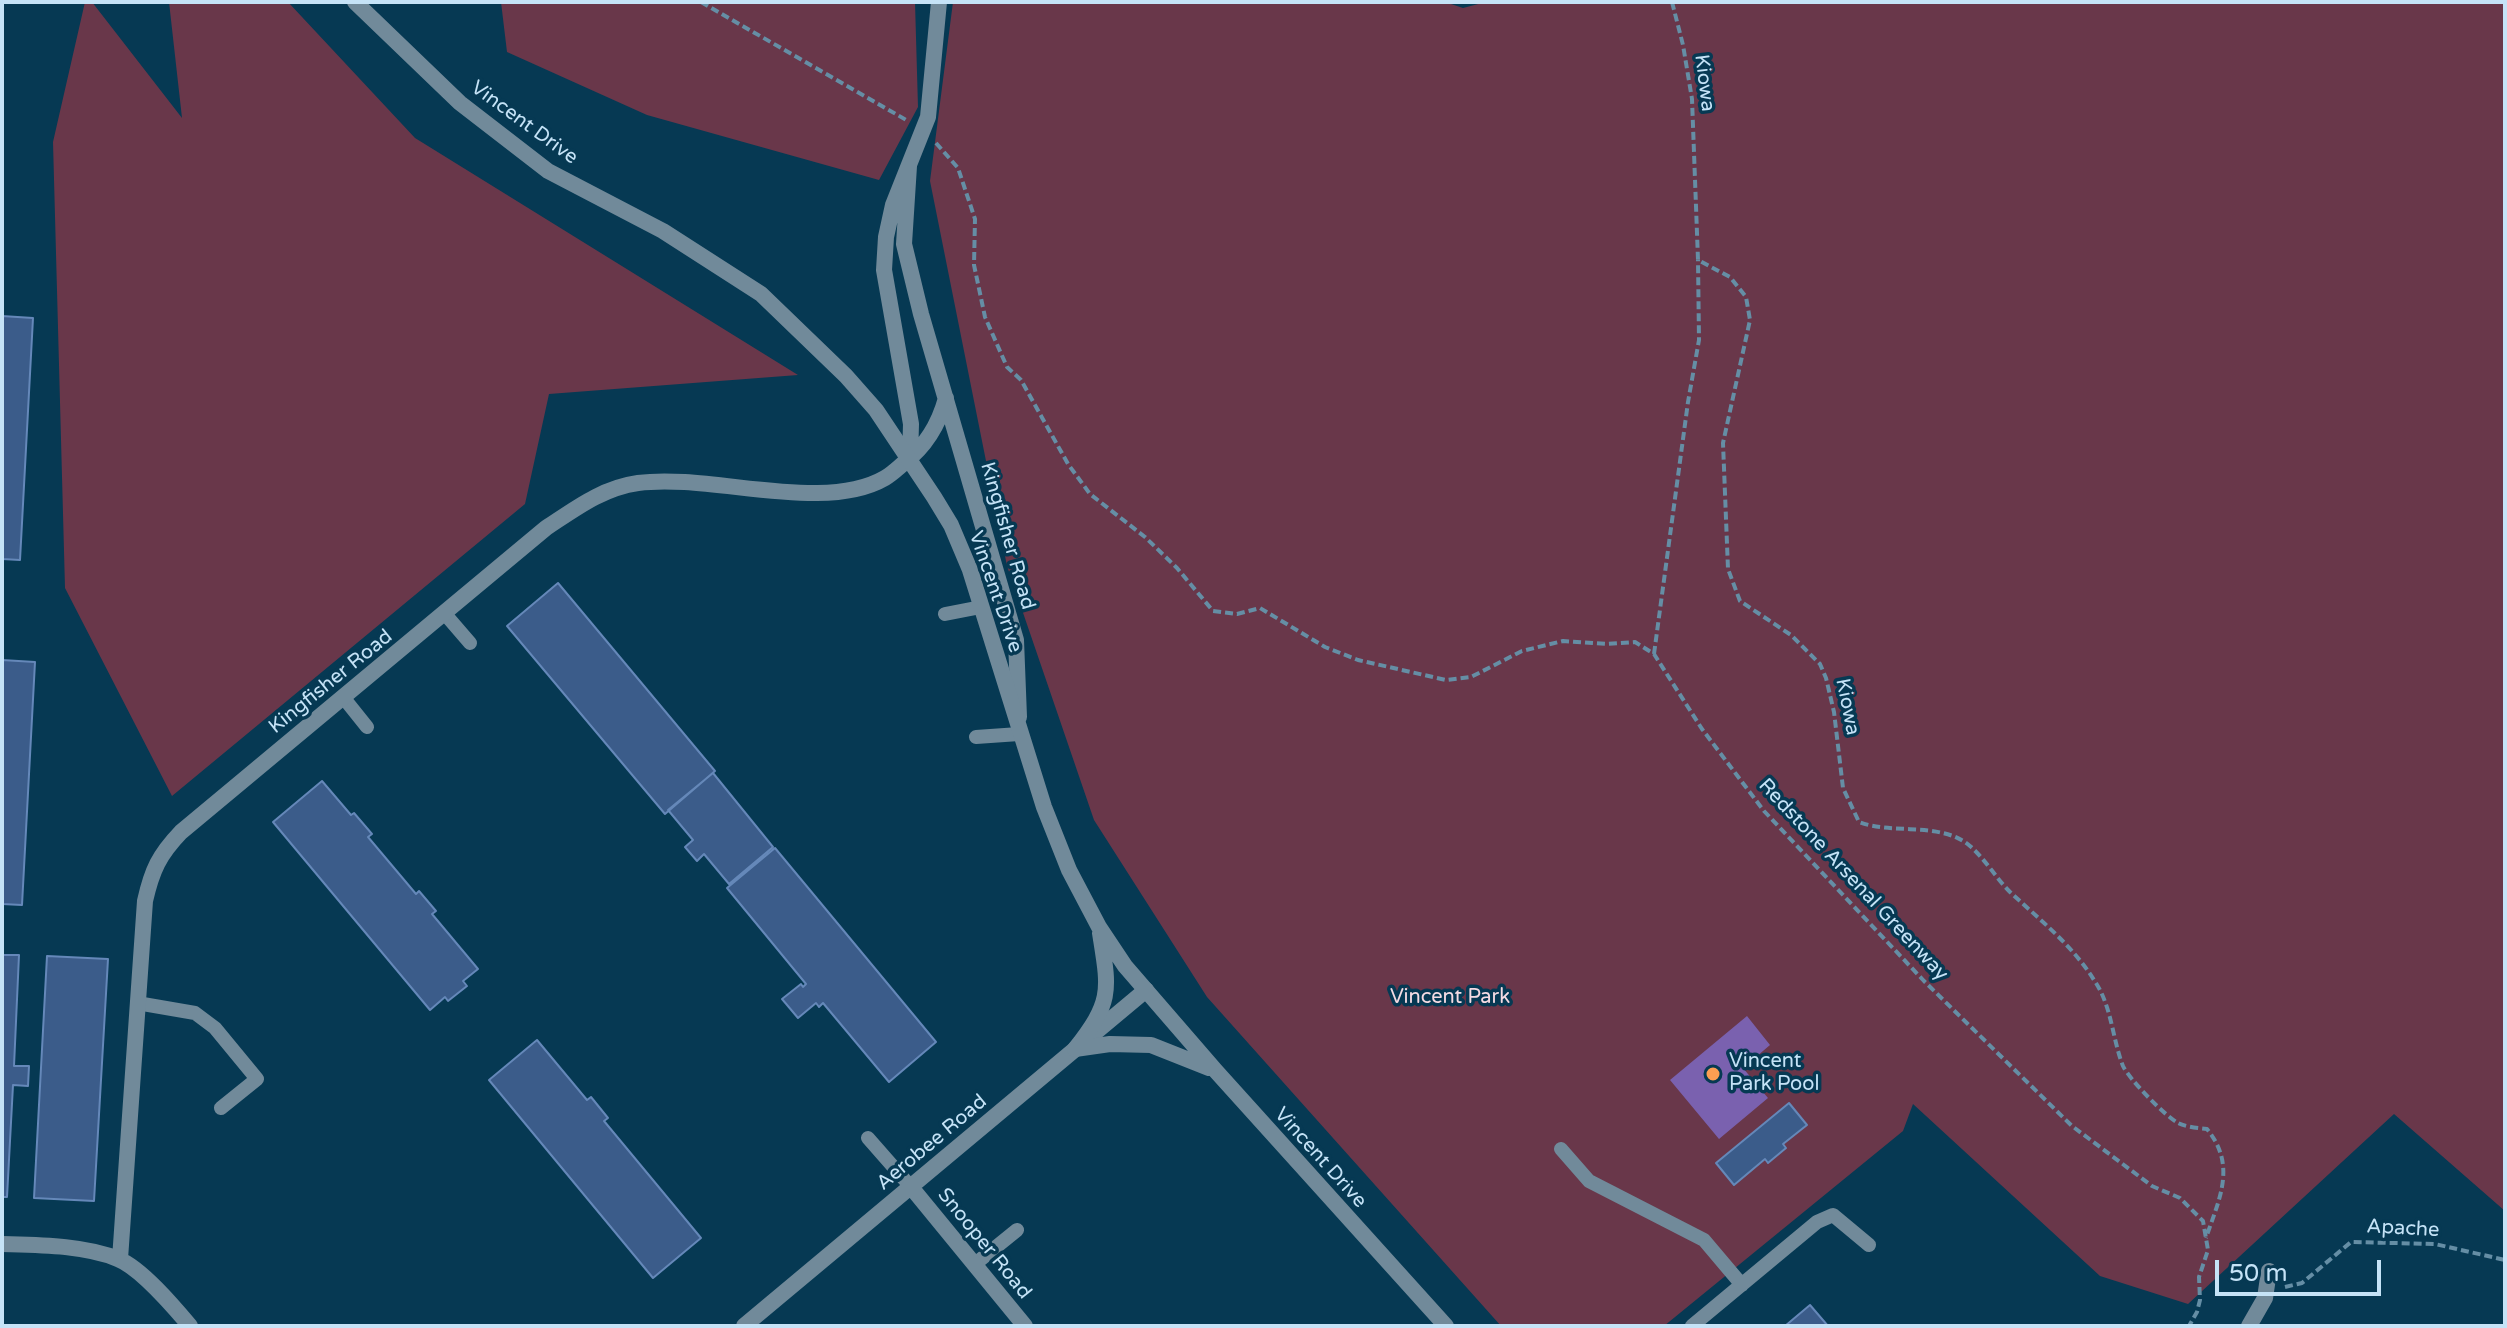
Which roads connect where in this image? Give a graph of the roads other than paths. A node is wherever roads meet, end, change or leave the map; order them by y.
1 (355, 2) edge
2 (939, 2) edge
3 (909, 166) junction
4 (946, 398) junction
5 (910, 459) junction
6 (981, 607) junction
7 (445, 614) junction
8 (945, 614) dead end
9 (470, 643) dead end
10 (343, 697) junction
11 (367, 727) dead end
12 (1019, 734) junction
13 (976, 737) dead end
14 (1099, 927) junction
15 (1146, 990) junction
16 (137, 1003) junction
17 (1075, 1049) junction
18 (1215, 1070) junction
19 (221, 1108) dead end
20 (868, 1138) dead end
21 (1561, 1149) dead end
22 (911, 1187) junction
23 (1017, 1230) dead end
24 (2, 1244) edge
25 (1869, 1245) dead end
26 (120, 1259) junction
27 (975, 1264) junction
28 (2269, 1271) dead end
29 (1742, 1285) junction
30 (190, 1326) edge
31 (744, 1326) edge
32 (1025, 1326) edge
33 (1446, 1326) edge
34 (1692, 1326) edge
35 (2249, 1326) edge

1 - 5 street, Vincent Drive
2 - 3 street, Kingfisher Road
3 - 4 street, Kingfisher Road
3 - 5 street, Kingfisher Road
4 - 5 street, Kingfisher Road
4 - 12 street, Kingfisher Road
5 - 6 street, Vincent Drive
5 - 7 street, Kingfisher Road
6 - 8 lane
6 - 12 street, Vincent Drive
7 - 9 lane
7 - 10 street, Kingfisher Road
10 - 11 lane
10 - 16 street, Kingfisher Road
12 - 13 lane
12 - 14 street, Vincent Drive
14 - 15 street, Vincent Drive
14 - 17 street
15 - 17 street, Aerobee Road
15 - 18 street, Vincent Drive
16 - 19 lane
16 - 26 street, Kingfisher Road
17 - 18 street
17 - 22 street, Aerobee Road
18 - 33 street, Vincent Drive
20 - 22 lane
21 - 29 lane
22 - 27 street, Snooper Road
22 - 31 street, Aerobee Road
23 - 27 lane
24 - 26 street
25 - 29 lane
26 - 30 street
27 - 32 street, Snooper Road
28 - 35 street
29 - 34 lane

